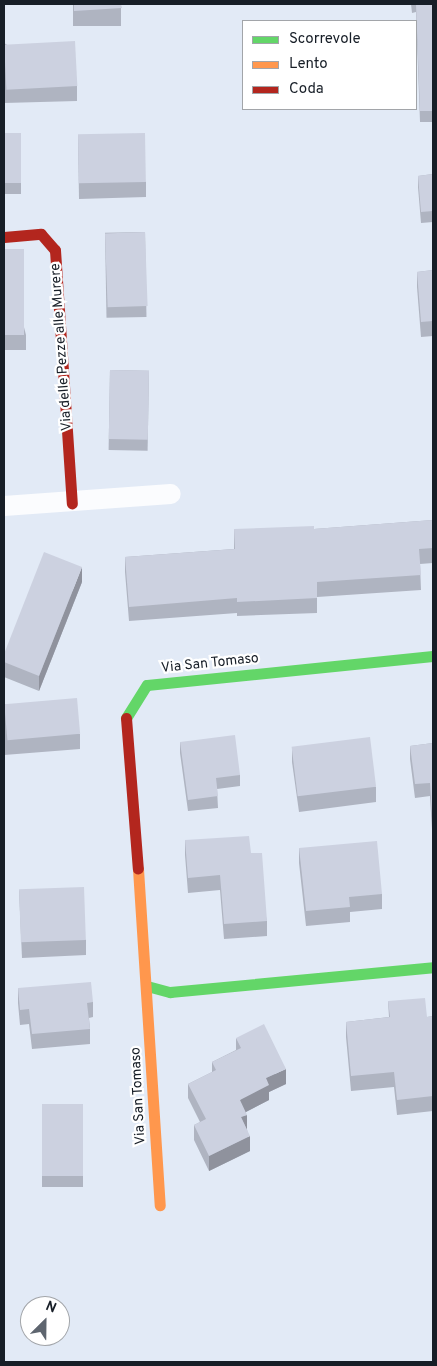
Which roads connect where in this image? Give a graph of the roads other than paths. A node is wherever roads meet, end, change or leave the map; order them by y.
1 (4, 237) edge
2 (171, 494) dead end
3 (72, 503) junction
4 (4, 506) edge
5 (433, 656) edge
6 (433, 967) edge
7 (147, 986) junction
8 (160, 1205) dead end

1 - 3 street, Via delle Pezze alle Murere
2 - 3 street
3 - 4 street
5 - 7 street, Via San Tomaso
6 - 7 street
7 - 8 street, Via San Tomaso

